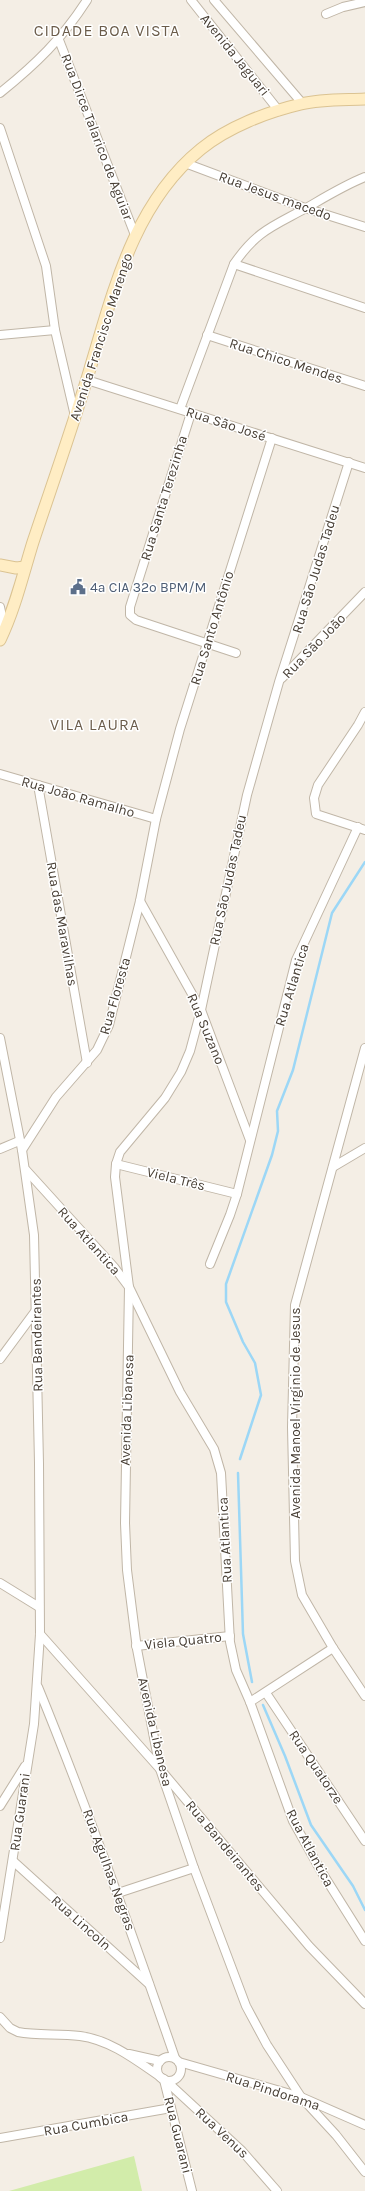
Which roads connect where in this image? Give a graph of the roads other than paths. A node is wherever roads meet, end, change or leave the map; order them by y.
1 (87, 0) edge
2 (190, 0) edge
3 (214, 0) edge
4 (365, 2) edge
5 (326, 14) dead end
6 (59, 40) junction
7 (0, 93) edge
8 (365, 99) edge
9 (302, 104) junction
10 (279, 111) junction
11 (0, 128) edge
12 (185, 163) junction
13 (365, 178) edge
14 (305, 208) junction
15 (365, 228) edge
16 (135, 235) junction
17 (234, 264) junction
18 (365, 308) edge
19 (55, 330) junction
20 (0, 335) edge
21 (207, 335) junction
22 (87, 380) junction
23 (365, 386) edge
24 (180, 409) junction
25 (191, 413) junction
26 (75, 417) junction
27 (272, 438) junction
28 (349, 462) junction
29 (365, 468) edge
30 (0, 565) edge
31 (25, 567) junction
32 (365, 592) edge
33 (0, 607) edge
34 (5, 630) junction
35 (0, 640) edge
36 (207, 643) junction
37 (236, 653) dead end
38 (279, 682) junction
39 (365, 712) edge
40 (0, 774) edge
41 (38, 785) junction
42 (156, 819) junction
43 (362, 828) edge
44 (140, 902) junction
45 (201, 1010) junction
46 (0, 1038) edge
47 (365, 1048) edge
48 (87, 1063) junction
49 (18, 1140) junction
50 (250, 1140) junction
51 (0, 1148) edge
52 (365, 1148) edge
53 (22, 1150) junction
54 (116, 1164) junction
55 (333, 1167) junction
56 (25, 1170) junction
57 (237, 1194) junction
58 (210, 1264) dead end
59 (130, 1287) junction
60 (37, 1309) junction
61 (0, 1359) edge
62 (0, 1583) edge
63 (39, 1607) junction
64 (40, 1634) junction
65 (230, 1636) junction
66 (136, 1646) junction
67 (333, 1648) junction
68 (37, 1685) junction
69 (266, 1693) junction
70 (365, 1696) edge
71 (250, 1702) junction
72 (28, 1762) junction
73 (160, 1769) junction
74 (0, 1806) edge
75 (365, 1841) edge
76 (13, 1861) junction
77 (194, 1868) junction
78 (118, 1893) junction
79 (0, 1938) edge
80 (365, 1941) edge
81 (150, 1984) junction
82 (365, 2004) edge
83 (0, 2017) edge
84 (122, 2052) junction
85 (177, 2060) junction
86 (160, 2061) junction
87 (163, 2079) junction
88 (300, 2098) junction
89 (171, 2108) junction
90 (365, 2124) edge
91 (0, 2138) edge
92 (365, 2172) edge
93 (192, 2191) edge
94 (277, 2191) edge

1 - 6 street
2 - 10 street, Avenida Jaguari
3 - 9 street, Avenida Jaguari
4 - 5 street
6 - 7 street
6 - 16 street, Rua Dirce Talarico de Aguiar
8 - 9 main road, Avenida Francisco Marengo
9 - 10 main road, Avenida Francisco Marengo
10 - 12 main road, Avenida Francisco Marengo
11 - 19 street
12 - 14 street, Rua Jesus macedo
12 - 16 main road, Avenida Francisco Marengo
13 - 14 street
14 - 15 street, Rua Jesus macedo
14 - 17 street
16 - 22 main road, Avenida Francisco Marengo
17 - 18 street
17 - 21 street
19 - 20 street
19 - 26 street
21 - 23 street, Rua Chico Mendes
21 - 24 street
22 - 24 street, Rua São José
22 - 26 main road, Avenida Francisco Marengo
24 - 25 street, Rua São José
25 - 27 street, Rua São José
25 - 36 street, Rua Santa Terezinha
26 - 31 main road, Avenida Francisco Marengo
27 - 28 street, Rua São José
27 - 36 street, Rua Santo Antônio
28 - 29 street, Rua São José
28 - 38 street, Rua São Judas Tadeu
30 - 31 main road
31 - 34 main road, Avenida Francisco Marengo
32 - 38 street, Rua São João
33 - 34 street
34 - 35 main road, Avenida Francisco Marengo
36 - 37 street
36 - 42 street, Rua Santo Antônio
38 - 45 street, Rua São Judas Tadeu
39 - 43 street
40 - 41 street, Rua João Ramalho
41 - 42 street, Rua João Ramalho
41 - 48 street, Rua das Maravilhas
42 - 44 street, Rua Floresta
43 - 50 street, Rua Atlantica
44 - 45 street, Rua Suzano
44 - 48 street, Rua Floresta
45 - 50 street, Rua Suzano
45 - 54 street, Rua São Judas Tadeu
46 - 49 street, Rua Bandeirantes
47 - 55 street, Avenida Manoel Virginio de Jesus
48 - 53 street, Rua Floresta
49 - 51 street
49 - 53 street, Rua Bandeirantes
50 - 57 street, Rua Atlantica
52 - 55 street
53 - 56 street, Rua Bandeirantes
54 - 57 street, Viela Três
54 - 59 street, Rua São Judas Tadeu
55 - 67 street, Avenida Manoel Virginio de Jesus
56 - 59 street, Rua Atlantica
56 - 60 street, Rua Bandeirantes
57 - 58 street, Rua Atlantica
59 - 65 street, Rua Atlantica
59 - 66 street, Avenida Libanesa
60 - 61 street
60 - 63 street, Rua Bandeirantes
62 - 63 street
63 - 64 street, Rua Bandeirantes
64 - 68 street, Rua Bandeirantes
64 - 73 street, Rua Bandeirantes
65 - 66 street, Viela Quatro
65 - 71 street, Rua Atlantica
66 - 73 street, Avenida Libanesa
67 - 69 street
67 - 70 street, Avenida Manoel Virginio de Jesus
68 - 72 street, Rua Guarani
68 - 78 street, Rua Agulhas Negras
69 - 71 street
69 - 75 street, Rua Quatorze
71 - 80 street, Rua Atlantica
72 - 74 street
72 - 76 street, Rua Guarani
73 - 77 street, Avenida Libanesa
73 - 82 street, Rua Bandeirantes
76 - 79 street, Rua Guarani
76 - 81 street, Rua Lincoln
77 - 78 street
77 - 88 street, Avenida Libanesa
78 - 81 street, Rua Agulhas Negras
81 - 85 street, Rua Agulhas Negras
83 - 84 street, Rua Guarani
84 - 86 street, Rua Guarani
84 - 87 street, Rua Guarani
85 - 86 street
85 - 87 street
85 - 88 street, Rua Pindorama
86 - 87 street
87 - 89 street, Rua Guarani
87 - 94 street, Rua Venus
88 - 90 street, Rua Pindorama
88 - 92 street, Avenida Libanesa
89 - 91 street, Rua Cumbica
89 - 93 street, Rua Guarani

